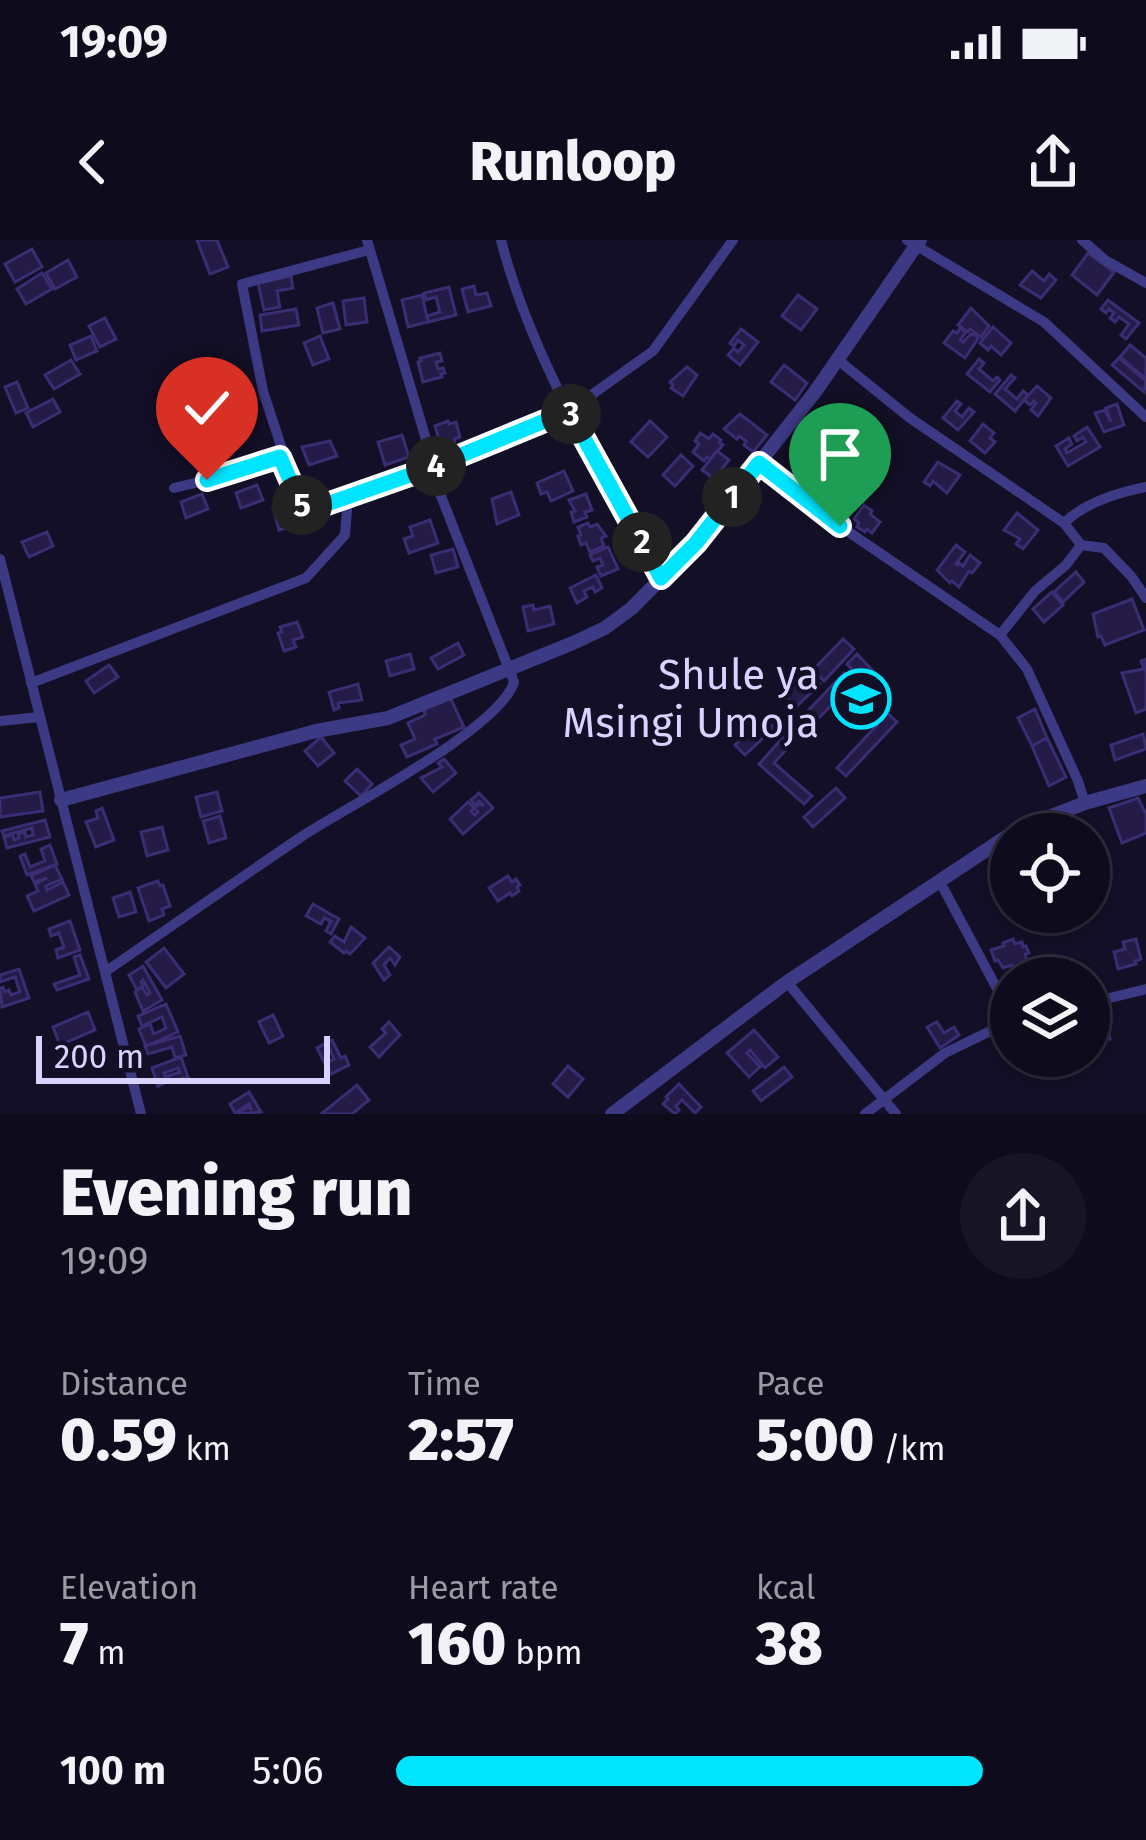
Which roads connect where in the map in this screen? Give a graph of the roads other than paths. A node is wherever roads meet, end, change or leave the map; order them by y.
1 (500, 240) edge
2 (733, 240) edge
3 (1082, 240) edge
4 (914, 242) edge
5 (368, 245) edge
6 (1146, 283) edge
7 (838, 360) junction
8 (569, 411) junction
9 (1146, 418) edge
10 (280, 457) junction
11 (759, 463) junction
12 (430, 468) junction
13 (1146, 487) edge
14 (173, 488) dead end
15 (348, 497) junction
16 (1064, 523) junction
17 (1082, 545) junction
18 (0, 559) edge
19 (661, 578) junction
20 (1146, 598) edge
21 (1000, 635) junction
22 (507, 669) junction
23 (32, 683) junction
24 (40, 717) junction
25 (0, 721) edge
26 (1146, 786) edge
27 (61, 800) junction
28 (1084, 803) junction
29 (939, 880) junction
30 (105, 971) junction
31 (990, 978) edge
32 (787, 982) junction
33 (1146, 989) edge
34 (1110, 998) edge
35 (990, 1029) edge
36 (882, 1099) junction
37 (141, 1114) edge
38 (612, 1114) edge
39 (865, 1114) edge
40 (896, 1114) edge

1 - 8 street
2 - 8 street
3 - 6 street
4 - 7 street
4 - 9 street
5 - 10 street
5 - 12 street
7 - 11 street
7 - 16 street
8 - 12 street
8 - 19 street
10 - 14 street
10 - 15 street
11 - 19 street
11 - 21 street
12 - 15 street
12 - 22 street
13 - 16 street
15 - 23 street
16 - 17 street
17 - 20 street
17 - 21 street
18 - 23 street
19 - 22 street
21 - 28 street
22 - 27 street
22 - 30 street
23 - 24 street
24 - 25 street
24 - 27 street
26 - 28 street
27 - 30 street
28 - 29 street
29 - 31 street
29 - 32 street
30 - 37 street
32 - 36 street
32 - 38 street
33 - 34 street
35 - 36 street
36 - 39 street
36 - 40 street

